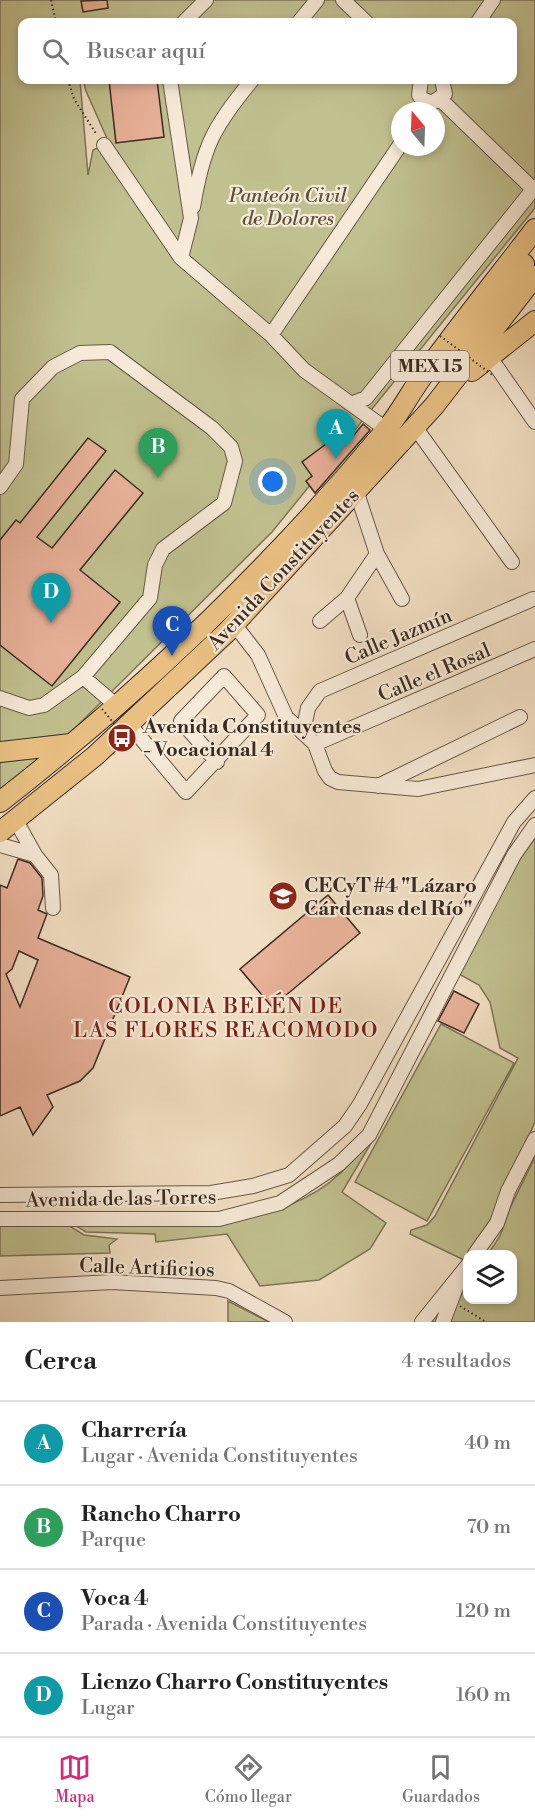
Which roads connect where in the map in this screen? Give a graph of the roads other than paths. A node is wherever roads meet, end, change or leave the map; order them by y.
1 (206, 0) edge
2 (317, 0) edge
3 (344, 0) edge
4 (493, 0) edge
5 (188, 18) edge
6 (301, 18) edge
7 (362, 18) edge
8 (481, 18) edge
9 (171, 84) edge
10 (249, 84) edge
11 (420, 84) edge
12 (444, 84) edge
13 (428, 102) edge
14 (432, 102) edge
15 (445, 116) edge
16 (104, 145) road end
17 (393, 156) edge
18 (534, 188) edge
19 (191, 218) junction
20 (535, 229) edge
21 (535, 250) edge
22 (181, 258) junction
23 (535, 276) edge
24 (535, 321) edge
25 (271, 335) junction
26 (494, 369) road end
27 (351, 404) junction
28 (434, 406) junction
29 (535, 422) edge
30 (416, 427) junction
31 (386, 429) junction
32 (0, 487) edge
33 (356, 490) junction
34 (324, 501) junction
35 (378, 554) junction
36 (512, 562) dead end
37 (527, 586) dead end
38 (346, 598) junction
39 (402, 599) dead end
40 (534, 600) edge
41 (320, 621) dead end
42 (234, 624) junction
43 (360, 634) dead end
44 (535, 649) edge
45 (83, 677) junction
46 (0, 698) edge
47 (109, 708) junction
48 (520, 717) dead end
49 (126, 732) junction
50 (303, 732) junction
51 (76, 742) junction
52 (315, 744) junction
53 (0, 752) edge
54 (217, 762) junction
55 (535, 765) edge
56 (376, 787) junction
57 (535, 798) edge
58 (0, 802) edge
59 (8, 825) edge
60 (535, 825) edge
61 (0, 845) edge
62 (35, 855) junction
63 (52, 908) dead end
64 (434, 968) junction
65 (451, 975) junction
66 (535, 1139) edge
67 (0, 1195) edge
68 (0, 1219) edge
69 (478, 1250) edge
70 (463, 1271) edge
71 (463, 1273) edge
72 (0, 1288) edge
73 (285, 1322) edge
74 (422, 1322) edge
75 (443, 1322) edge

1 - 5 street
2 - 6 street
3 - 7 street
4 - 8 street
9 - 19 street
10 - 19 street
11 - 13 street
12 - 14 street
15 - 18 street
16 - 22 street
17 - 25 street
18 - 27 street
19 - 22 street
20 - 31 highway, Avenida Constituyentes / MEX 15
21 - 34 highway
22 - 25 street
23 - 28 highway, Avenida Constituyentes / MEX 15
24 - 28 highway
25 - 27 street
26 - 29 street
27 - 31 street
28 - 30 highway, Avenida Constituyentes / MEX 15
30 - 33 highway, Avenida Constituyentes / MEX 15
30 - 36 street
31 - 34 highway, Avenida Constituyentes / MEX 15
32 - 45 street
33 - 35 street
33 - 42 highway, Avenida Constituyentes / MEX 15
34 - 47 highway, Avenida Constituyentes / MEX 15
35 - 38 street
35 - 39 street
37 - 40 street
38 - 41 street
38 - 43 street
40 - 50 street, Calle Jazmín
42 - 49 highway, Avenida Constituyentes / MEX 15
42 - 50 street
44 - 52 street, Calle el Rosal
45 - 46 street
45 - 47 street
47 - 51 highway, Avenida Constituyentes / MEX 15
48 - 56 street
49 - 54 street
49 - 59 highway, Avenida Constituyentes / MEX 15
50 - 52 street
51 - 53 highway
51 - 58 highway, Avenida Constituyentes / MEX 15
52 - 56 street
54 - 54 street
55 - 56 street
57 - 64 street, Avenida de las Torres
59 - 62 street
60 - 65 street, Avenida de las Torres
61 - 62 street
62 - 63 street
64 - 65 street
64 - 67 street, Avenida de las Torres
65 - 68 street, Avenida de las Torres
66 - 69 street
70 - 74 street
71 - 75 street
72 - 73 street, Calle Artificios

